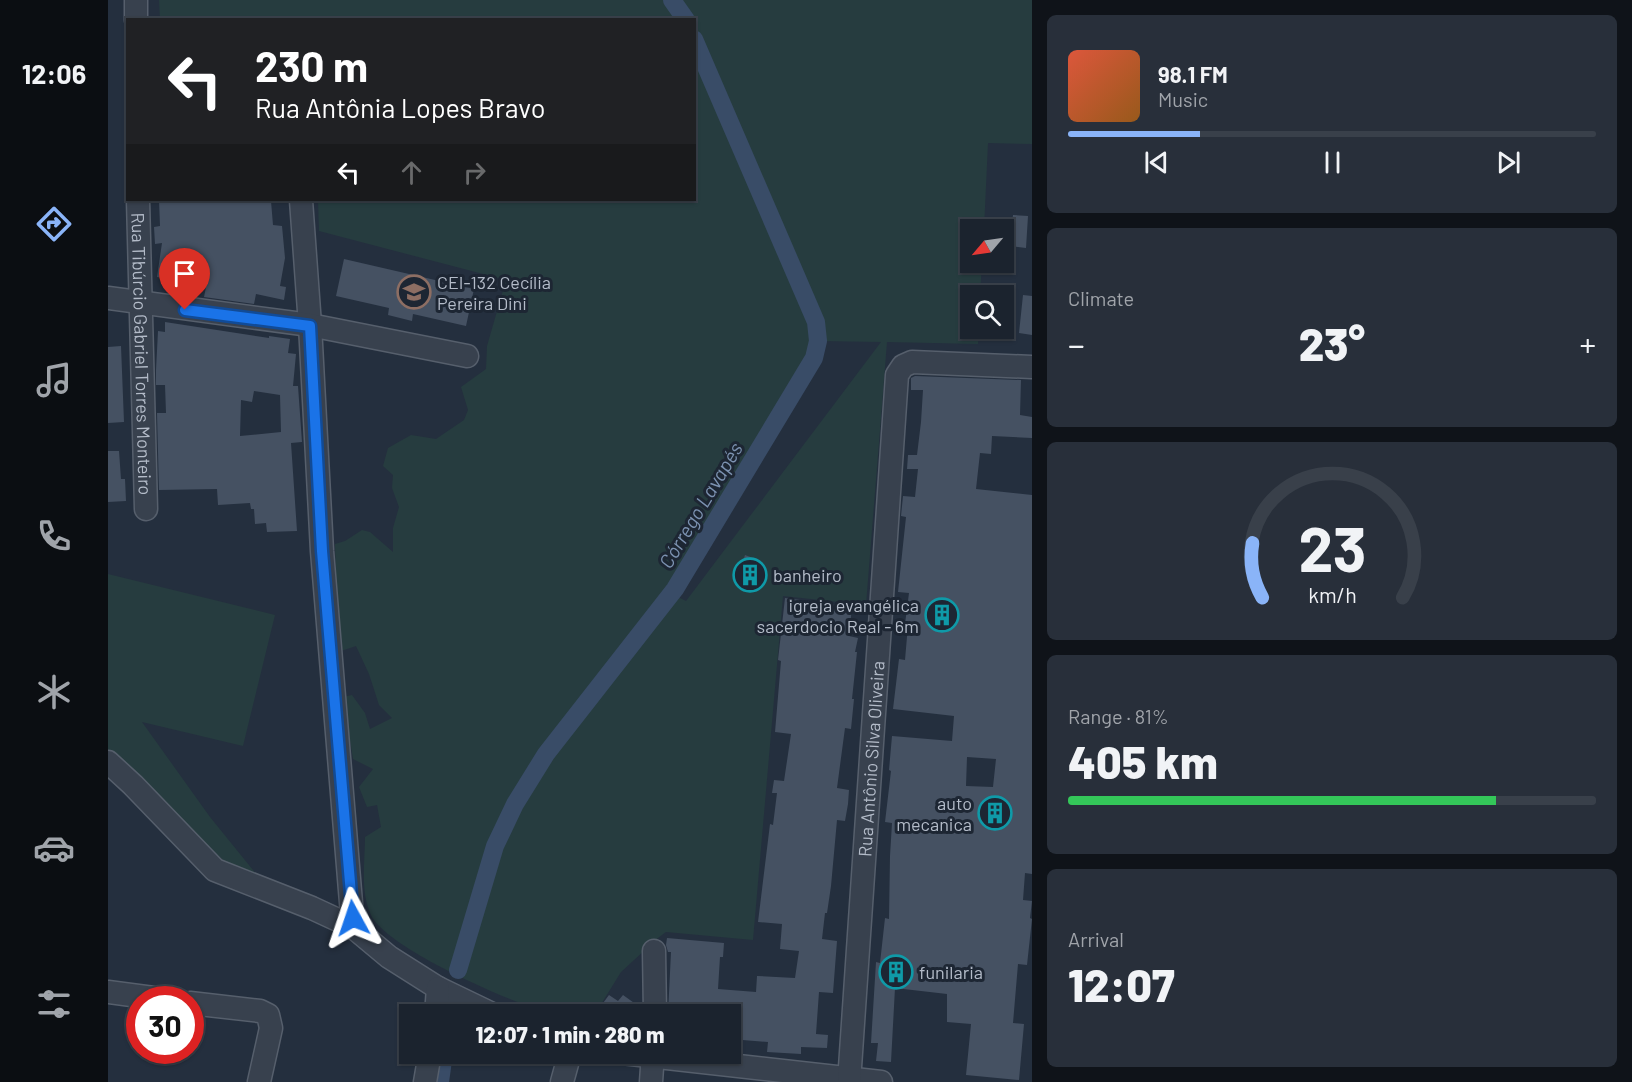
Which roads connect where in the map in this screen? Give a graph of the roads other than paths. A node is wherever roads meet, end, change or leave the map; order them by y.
1 (136, 0) edge
2 (136, 18) edge
3 (138, 201) edge
4 (301, 201) edge
5 (108, 298) edge
6 (140, 304) junction
7 (310, 326) junction
8 (467, 356) dead end
9 (1032, 367) edge
10 (146, 509) dead end
11 (108, 762) edge
12 (353, 927) junction
13 (654, 951) dead end
14 (441, 989) junction
15 (108, 992) edge
16 (126, 994) edge
17 (438, 1004) edge
18 (468, 1004) edge
19 (655, 1004) edge
20 (204, 1005) edge
21 (428, 1064) edge
22 (567, 1064) edge
23 (652, 1064) edge
24 (723, 1064) edge
25 (849, 1080) edge
26 (259, 1082) edge
27 (425, 1082) edge
28 (562, 1082) edge
29 (651, 1082) edge
30 (881, 1082) edge

1 - 2 street
3 - 6 street, Rua Tibúrcio Gabriel Torres Monteiro
4 - 7 street
5 - 6 street
6 - 7 street
6 - 10 street, Rua Tibúrcio Gabriel Torres Monteiro
7 - 8 street
7 - 12 street
9 - 25 street, Rua Antônio Silva Oliveira
11 - 12 street
12 - 14 street
13 - 19 street
14 - 17 street
14 - 18 street
15 - 16 street
20 - 26 street
21 - 27 street
22 - 28 street
23 - 29 street
24 - 25 street
25 - 30 street

